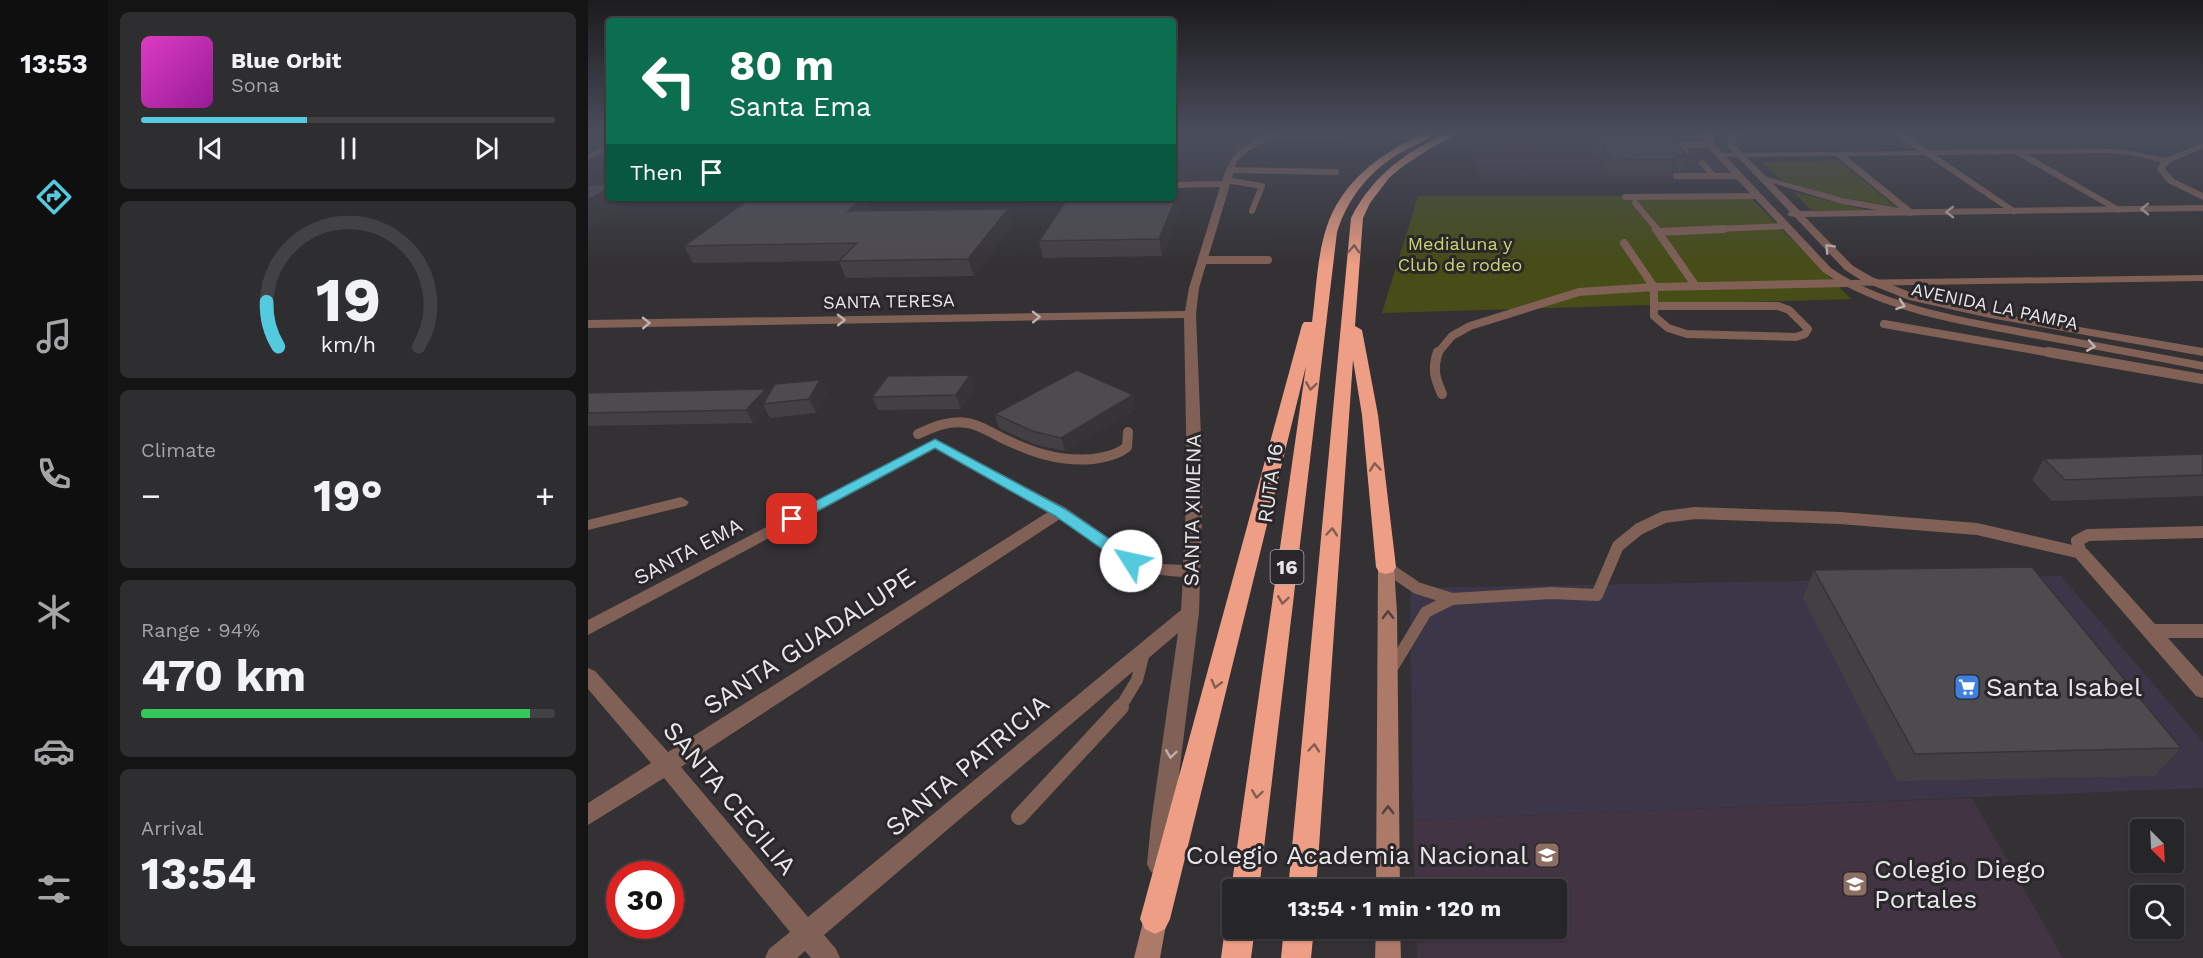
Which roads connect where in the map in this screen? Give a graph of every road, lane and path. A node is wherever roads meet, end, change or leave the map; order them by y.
1 (1739, 176) edge
2 (1250, 177) edge
3 (1365, 177) edge
4 (1385, 177) edge
5 (1761, 177) edge
6 (1866, 177) edge
7 (1961, 177) edge
8 (2060, 177) edge
9 (2166, 177) edge
10 (1226, 178) junction
11 (1763, 179) junction
12 (1176, 185) edge
13 (1758, 196) junction
14 (1625, 197) dead end
15 (2203, 197) edge
16 (1635, 203) dead end
17 (2203, 208) edge
18 (2118, 210) junction
19 (1252, 211) dead end
20 (2014, 212) junction
21 (1911, 213) junction
22 (1775, 214) junction
23 (1797, 214) junction
24 (2203, 218) edge
25 (1842, 224) dead end
26 (1854, 224) dead end
27 (1808, 225) junction
28 (1785, 226) junction
29 (1659, 232) junction
30 (1624, 243) dead end
31 (1330, 245) junction
32 (1202, 260) junction
33 (1268, 260) dead end
34 (2203, 278) edge
35 (1846, 283) junction
36 (1875, 283) junction
37 (1695, 285) junction
38 (1654, 287) junction
39 (1654, 306) junction
40 (1351, 307) junction
41 (1190, 314) junction
42 (588, 324) edge
43 (1884, 324) dead end
44 (2203, 352) edge
45 (2203, 366) edge
46 (2203, 379) edge
47 (1442, 394) dead end
48 (1128, 432) dead end
49 (918, 434) dead end
50 (681, 502) dead end
51 (1060, 512) junction
52 (588, 525) edge
53 (2203, 532) edge
54 (2081, 553) junction
55 (1386, 567) junction
56 (1192, 571) junction
57 (1452, 599) junction
58 (1190, 613) junction
59 (588, 627) edge
60 (2151, 631) junction
61 (2203, 631) edge
62 (1144, 652) junction
63 (1388, 675) junction
64 (588, 676) edge
65 (2203, 690) edge
66 (666, 765) junction
67 (588, 815) edge
68 (1019, 817) dead end
69 (1246, 879) edge
70 (1303, 879) edge
71 (1388, 879) edge
72 (1155, 919) junction
73 (808, 933) junction
74 (1239, 939) edge
75 (1298, 939) edge
76 (1388, 939) edge
77 (778, 958) edge
78 (827, 958) edge
79 (1147, 958) edge
80 (1236, 958) edge
81 (1296, 958) edge
82 (1388, 958) edge

1 - 13 street, AVENIDA LA PAMPA
2 - 10 lane
3 - 31 highway, RUTA 16 / 16
40 -> 4 highway, 16
5 - 11 street, AVENIDA LA PAMPA
6 - 21 street
7 - 20 street
8 - 18 street
9 - 15 street
10 - 12 street
10 - 19 lane
10 - 32 street, SANTA XIMENA
11 - 21 street
11 - 23 street, AVENIDA LA PAMPA
13 - 14 lane
13 - 22 street, AVENIDA LA PAMPA
16 - 29 lane
17 -> 18 street
18 - 20 street
20 -> 21 street
21 - 23 street
22 - 23 street
22 - 28 street, AVENIDA LA PAMPA
23 - 27 street, AVENIDA LA PAMPA
24 - 26 street
25 - 27 street
27 - 28 street
36 -> 27 street, AVENIDA LA PAMPA
28 - 29 lane
28 - 35 street, AVENIDA LA PAMPA
29 - 37 lane
30 - 38 lane
31 -> 69 highway, RUTA 16 / 16
31 -> 72 highway
32 - 33 lane
32 - 41 street, SANTA XIMENA
34 - 36 street
35 - 36 street
35 - 37 lane
35 -> 45 street, AVENIDA LA PAMPA
36 - 44 street, AVENIDA LA PAMPA
37 - 38 lane
38 - 39 lane
38 - 47 lane
39 - 39 lane
55 -> 40 highway
70 -> 40 highway, 16
42 -> 41 street, SANTA TERESA
41 - 56 street, SANTA XIMENA
43 - 46 lane
48 - 49 lane
50 - 52 street
51 - 56 street
51 - 59 street, SANTA EMA
51 - 66 street, SANTA GUADALUPE
53 - 54 lane
54 - 57 lane
54 - 60 street
55 - 57 lane
63 -> 55 main road
56 - 58 street, SANTA XIMENA
57 - 63 lane
58 - 62 street, SANTA PATRICIA
58 -> 72 street, SANTA XIMENA
60 - 61 street
60 - 65 street
62 - 68 lane
62 - 73 street, SANTA PATRICIA
71 -> 63 main road
64 - 66 street, SANTA CECILIA
66 - 67 street, SANTA GUADALUPE
66 - 73 street, SANTA CECILIA
72 - 79 main road
73 - 77 street, SANTA PATRICIA
73 - 78 street, SANTA CECILIA
74 - 80 highway
75 - 81 highway
76 - 82 main road

